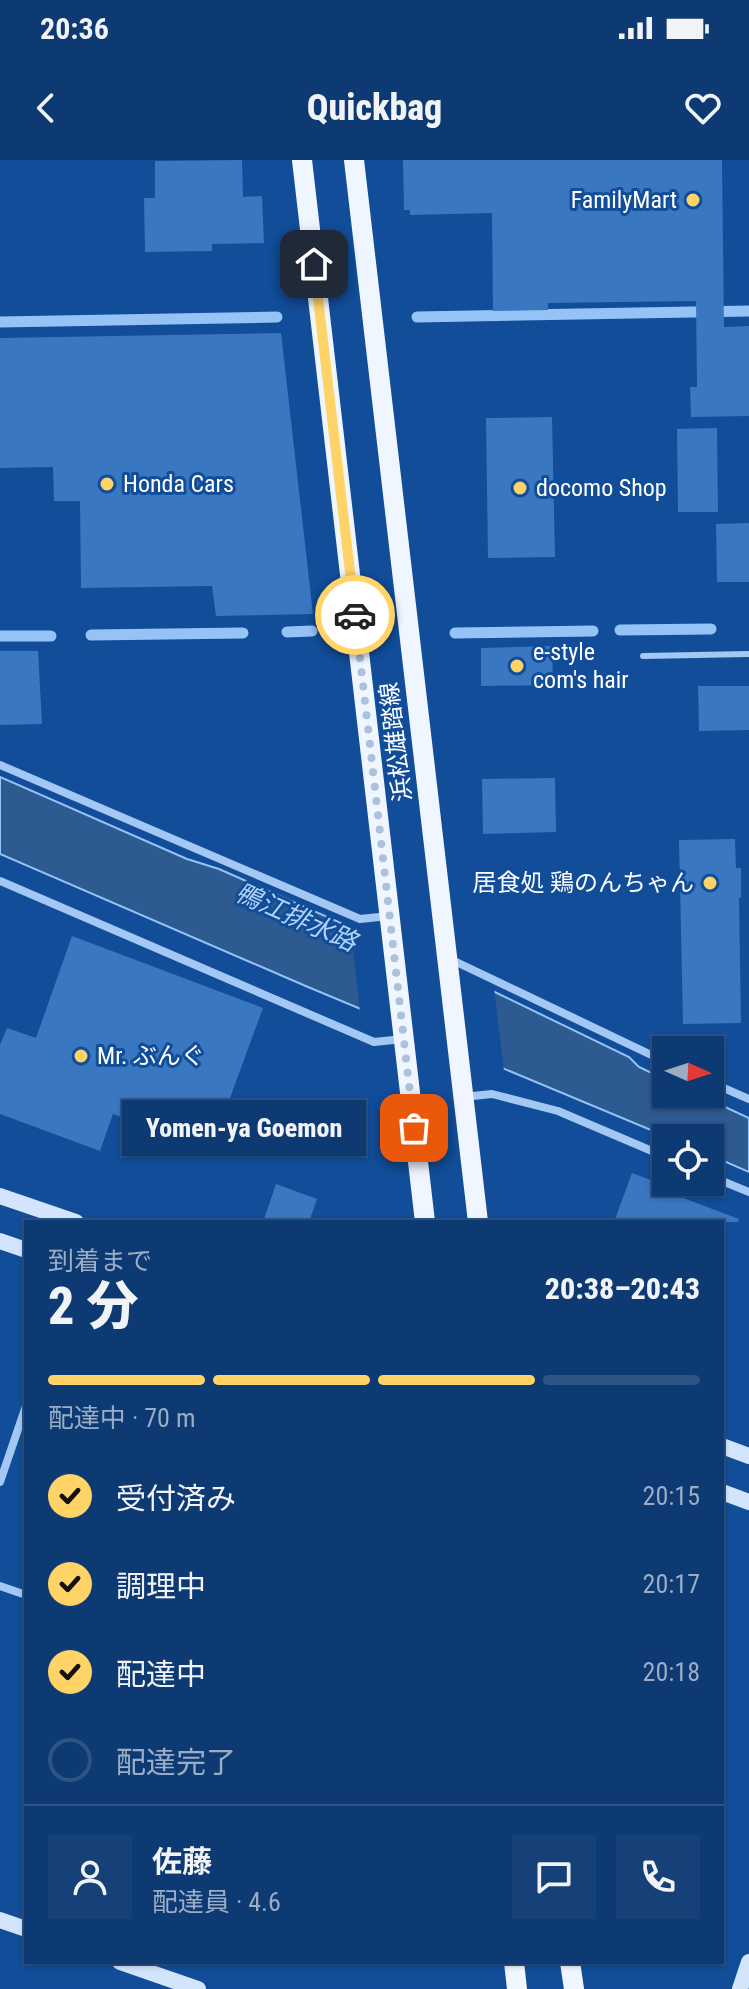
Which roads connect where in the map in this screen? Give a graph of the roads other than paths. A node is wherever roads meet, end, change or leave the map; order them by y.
1 (302, 160) edge
2 (354, 160) edge
3 (749, 654) edge
4 (643, 656) dead end
5 (0, 765) edge
6 (0, 881) edge
7 (389, 916) junction
8 (447, 962) junction
9 (404, 1037) junction
10 (652, 1056) edge
11 (724, 1088) edge
12 (463, 1097) junction
13 (749, 1099) edge
14 (652, 1151) edge
15 (724, 1182) edge
16 (749, 1192) edge
17 (0, 1196) edge
18 (70, 1220) edge
19 (425, 1220) edge
20 (478, 1220) edge
21 (0, 1241) edge
22 (24, 1249) edge
23 (24, 1412) edge
24 (724, 1447) edge
25 (749, 1456) edge
26 (0, 1482) edge
27 (724, 1493) edge
28 (749, 1502) edge
29 (0, 1586) edge
30 (24, 1594) edge
31 (0, 1920) edge
32 (24, 1928) edge
33 (749, 1962) edge
34 (126, 1964) edge
35 (514, 1964) edge
36 (570, 1964) edge
37 (198, 1989) edge
38 (517, 1989) edge
39 (574, 1989) edge
40 (740, 1989) edge

1 - 7 main road, 浜松雄踏線
2 - 8 main road, 浜松雄踏線
3 - 4 lane
5 - 7 street
6 - 9 street
7 - 9 main road, 浜松雄踏線
8 - 10 street
8 - 12 main road, 浜松雄踏線
9 - 19 main road, 浜松雄踏線
11 - 13 street
12 - 14 street
12 - 20 main road, 浜松雄踏線
15 - 16 street
17 - 18 street
21 - 22 street
23 - 26 street
24 - 25 street
27 - 28 street
29 - 30 street
31 - 32 street
33 - 40 street
34 - 37 street
35 - 38 main road
36 - 39 main road

